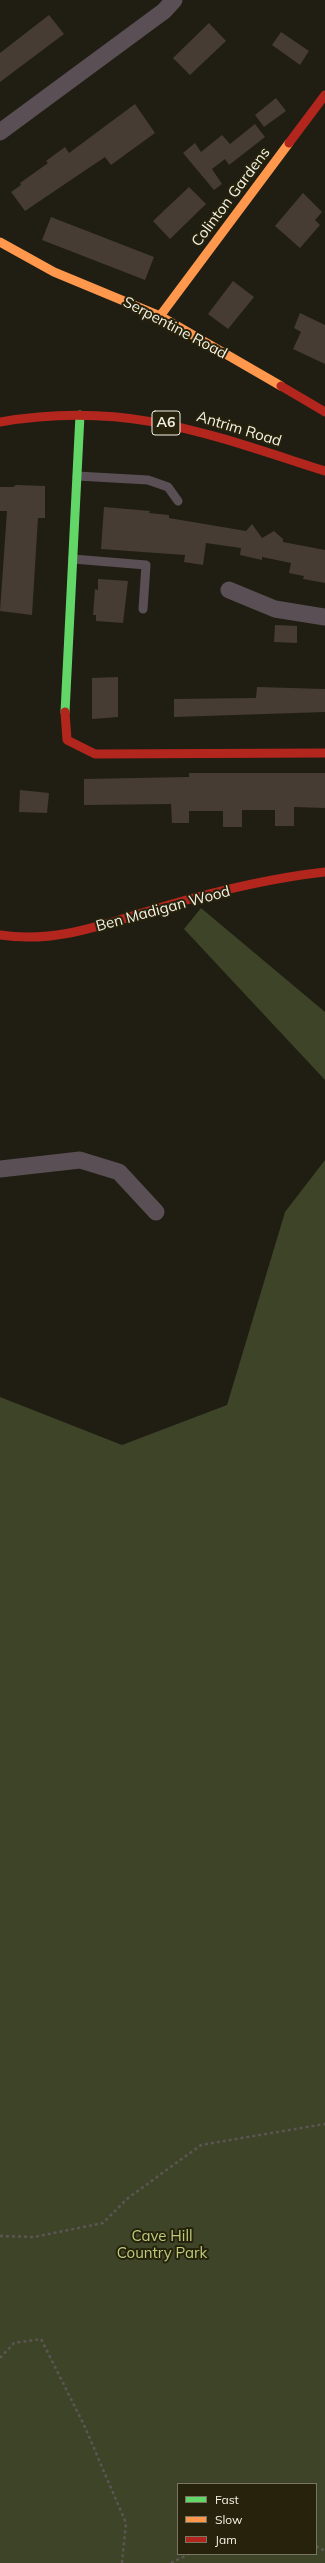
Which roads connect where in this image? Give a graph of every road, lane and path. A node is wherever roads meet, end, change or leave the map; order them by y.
1 (174, 0) edge
2 (325, 95) edge
3 (0, 132) edge
4 (0, 242) edge
5 (160, 316) junction
6 (325, 412) edge
7 (80, 416) junction
8 (0, 422) edge
9 (325, 471) edge
10 (77, 476) junction
11 (178, 502) dead end
12 (73, 559) junction
13 (229, 590) dead end
14 (143, 609) dead end
15 (325, 617) edge
16 (325, 753) edge
17 (325, 872) edge
18 (0, 935) edge
19 (0, 1169) edge
20 (156, 1212) dead end
21 (325, 2124) edge
22 (0, 2236) edge
23 (0, 2358) edge
24 (186, 2555) edge
25 (122, 2563) edge
26 (171, 2563) edge

1 - 3 street
2 - 5 street, Colinton Gardens
4 - 5 street, Serpentine Road
5 - 6 street, Serpentine Road
7 - 8 street, Antrim Road / A6
7 - 9 street, Antrim Road / A6
7 - 10 street
10 - 11 lane
10 - 12 street
12 - 14 lane
12 - 16 street
13 - 15 street
17 - 18 street, Ben Madigan Wood
19 - 20 street
21 - 22 path
23 - 25 path
24 - 26 path

